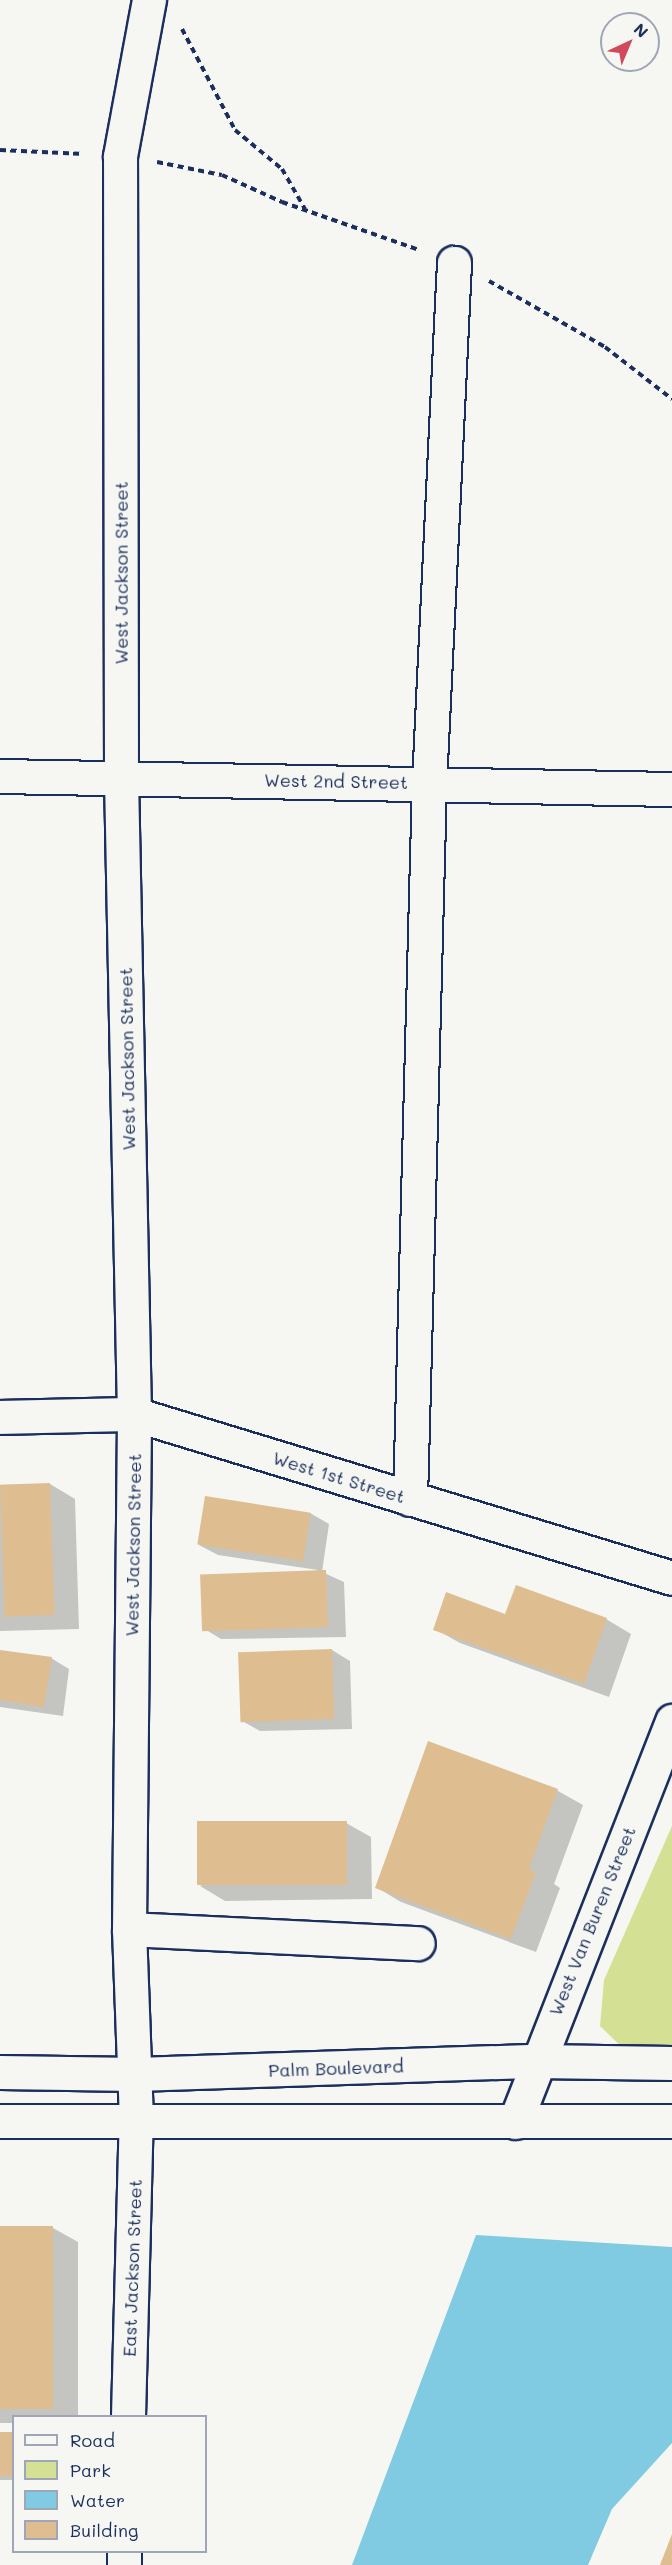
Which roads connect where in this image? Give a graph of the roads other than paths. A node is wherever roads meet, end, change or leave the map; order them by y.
1 (149, 0) edge
2 (454, 263) road end
3 (0, 776) edge
4 (121, 776) junction
5 (429, 783) junction
6 (672, 789) edge
7 (134, 1414) junction
8 (0, 1416) edge
9 (410, 1499) junction
10 (672, 1578) edge
11 (672, 1721) edge
12 (129, 1929) junction
13 (418, 1943) dead end
14 (536, 2061) junction
15 (672, 2063) edge
16 (0, 2072) edge
17 (136, 2074) junction
18 (136, 2120) junction
19 (0, 2121) edge
20 (672, 2121) edge
21 (515, 2122) junction
22 (128, 2415) edge

1 - 4 street, West Jackson Street
2 - 5 street
3 - 4 street, West 2nd Street
4 - 5 street, West 2nd Street
4 - 7 street, West Jackson Street
5 - 6 street, West 2nd Street
5 - 9 street
7 - 8 street, West 1st Street
7 - 9 street, West 1st Street
7 - 12 street, West Jackson Street
9 - 10 street, West 1st Street
11 - 14 street, West Van Buren Street
12 - 13 street
12 - 17 street, West Jackson Street
14 - 15 street, Palm Boulevard
14 - 17 street, Palm Boulevard
14 - 21 street, West Van Buren Street
16 - 17 street, Palm Boulevard
17 - 18 street, West Jackson Street
18 - 19 street
18 - 21 street
18 - 22 street, East Jackson Street
20 - 21 street

